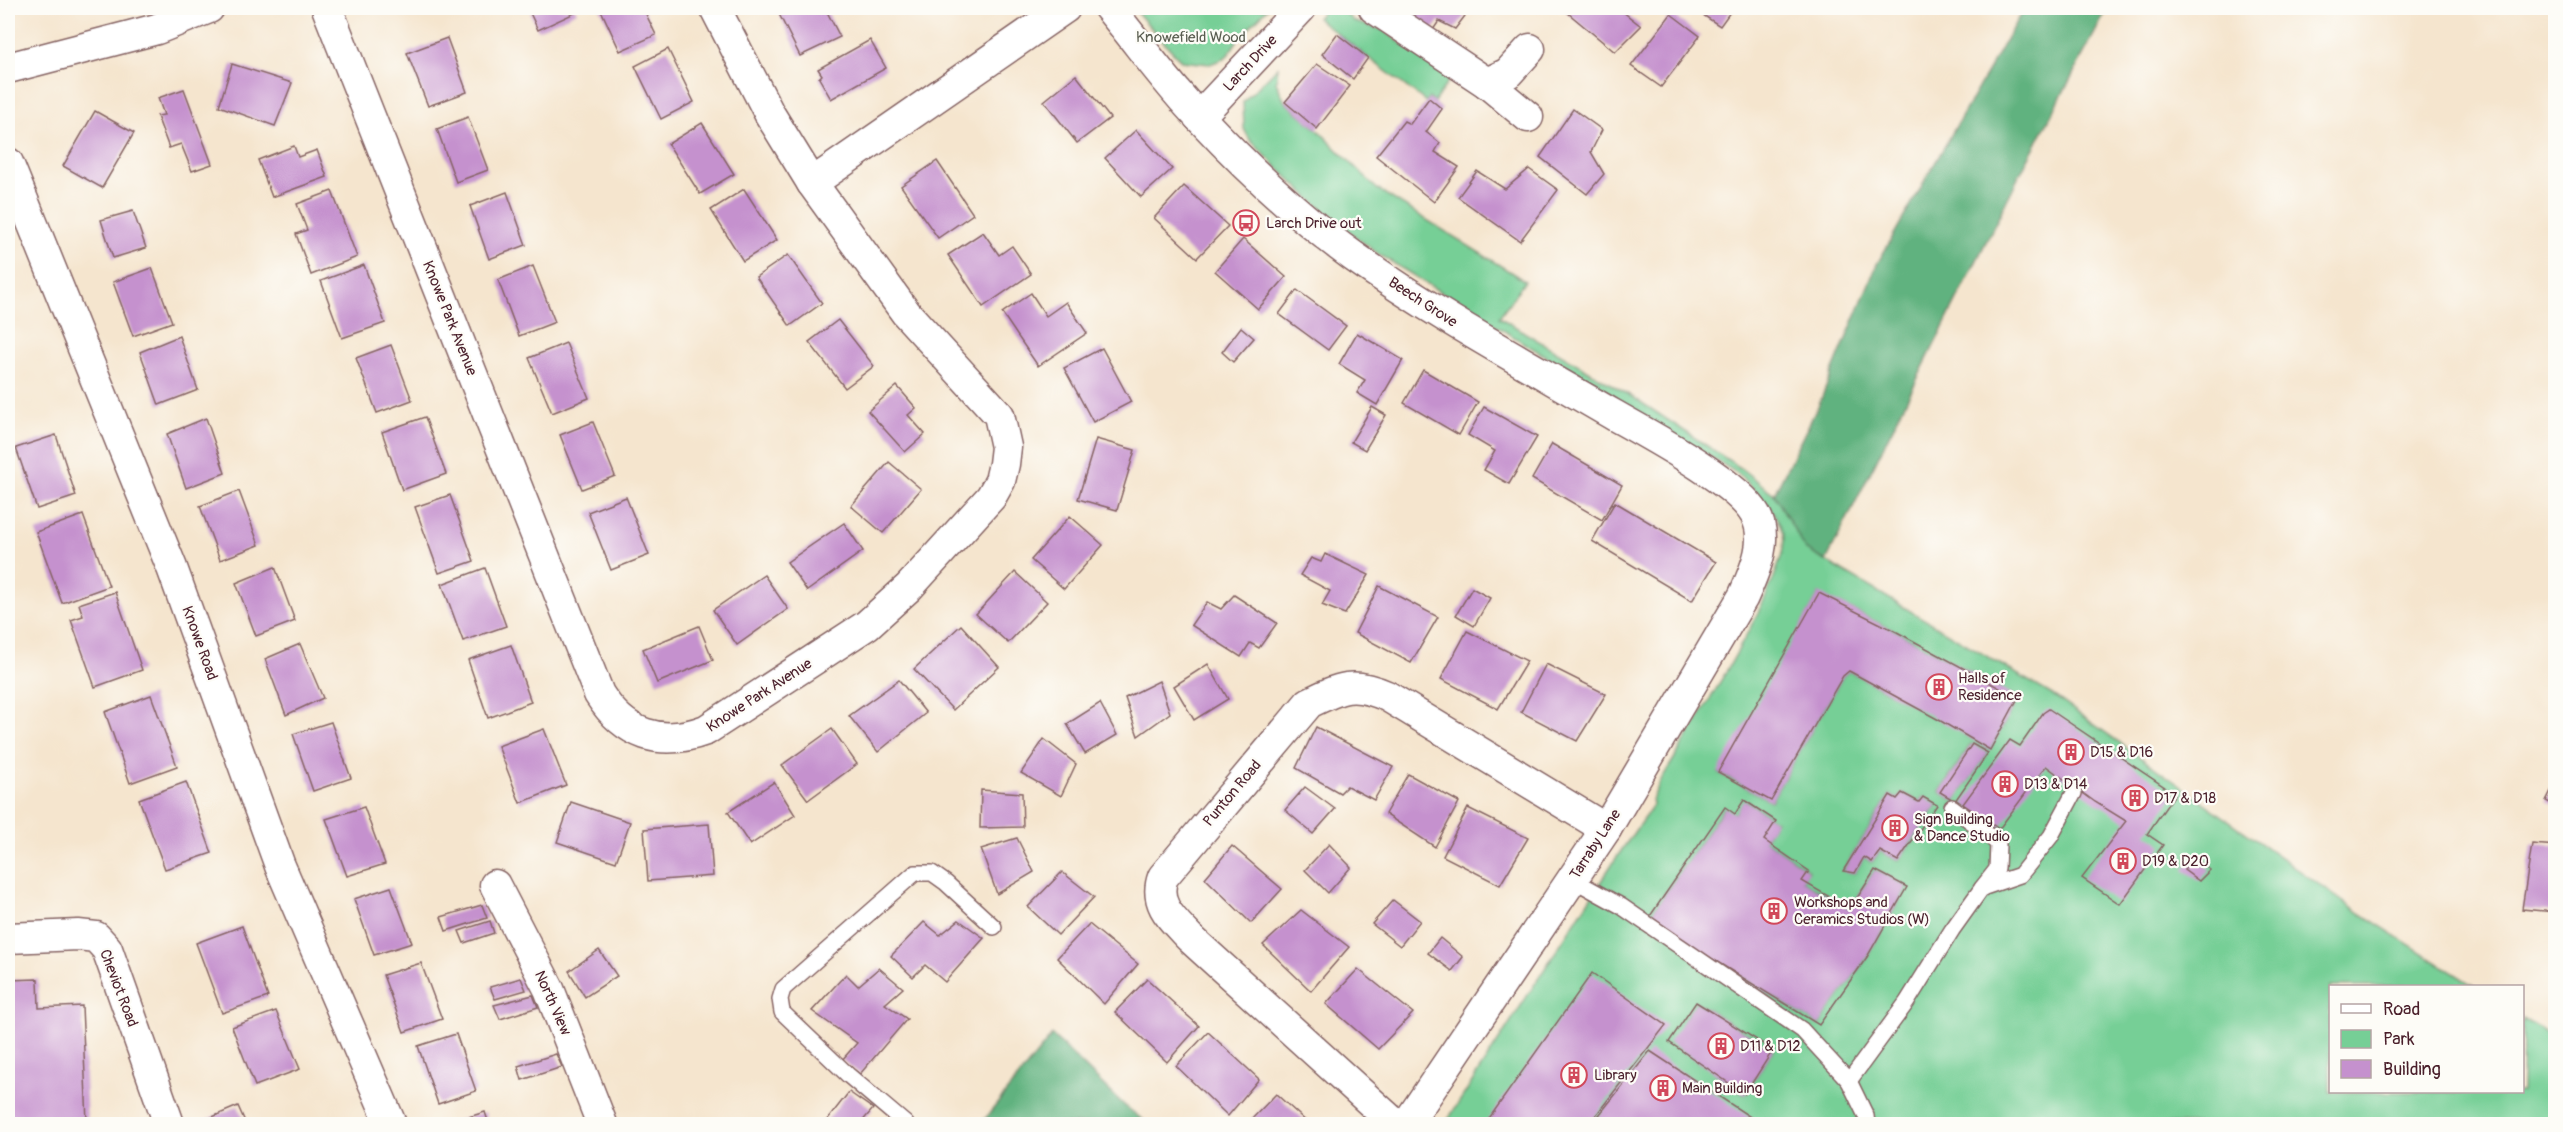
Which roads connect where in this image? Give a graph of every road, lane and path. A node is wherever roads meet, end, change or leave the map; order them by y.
1 (209, 8) edge
2 (327, 8) edge
3 (715, 8) edge
4 (1065, 8) edge
5 (1109, 8) edge
6 (1301, 8) edge
7 (1374, 8) edge
8 (1530, 49) dead end
9 (8, 68) edge
10 (1487, 83) junction
11 (1199, 117) junction
12 (1527, 117) dead end
13 (8, 163) edge
14 (812, 183) junction
15 (1761, 550) joint
16 (2074, 793) dead end
17 (1952, 807) dead end
18 (1606, 829) junction
19 (1572, 879) junction
20 (495, 885) dead end
21 (1982, 888) junction
22 (994, 927) dead end
23 (8, 938) edge
24 (1849, 1081) junction
25 (169, 1125) edge
26 (391, 1125) edge
27 (602, 1125) edge
28 (906, 1125) edge
29 (1395, 1125) edge
30 (1407, 1125) edge
31 (1867, 1125) edge

1 - 9 street
2 - 14 street, Knowe Park Avenue
3 - 14 street, Knowe Park Avenue
4 - 14 street
5 - 11 street, Beech Grove
6 - 11 street, Larch Drive
7 - 10 street
8 - 10 street
10 - 12 street
11 - 15 street, Beech Grove
13 - 26 street, Knowe Road
15 - 18 street, Tarraby Lane
16 - 21 lane
17 - 21 lane
18 - 19 street, Tarraby Lane
18 - 29 street, Punton Road
19 - 24 lane
19 - 30 street, Tarraby Lane
20 - 27 street, North View
21 - 24 lane
22 - 28 lane
23 - 25 street, Cheviot Road
24 - 31 lane

